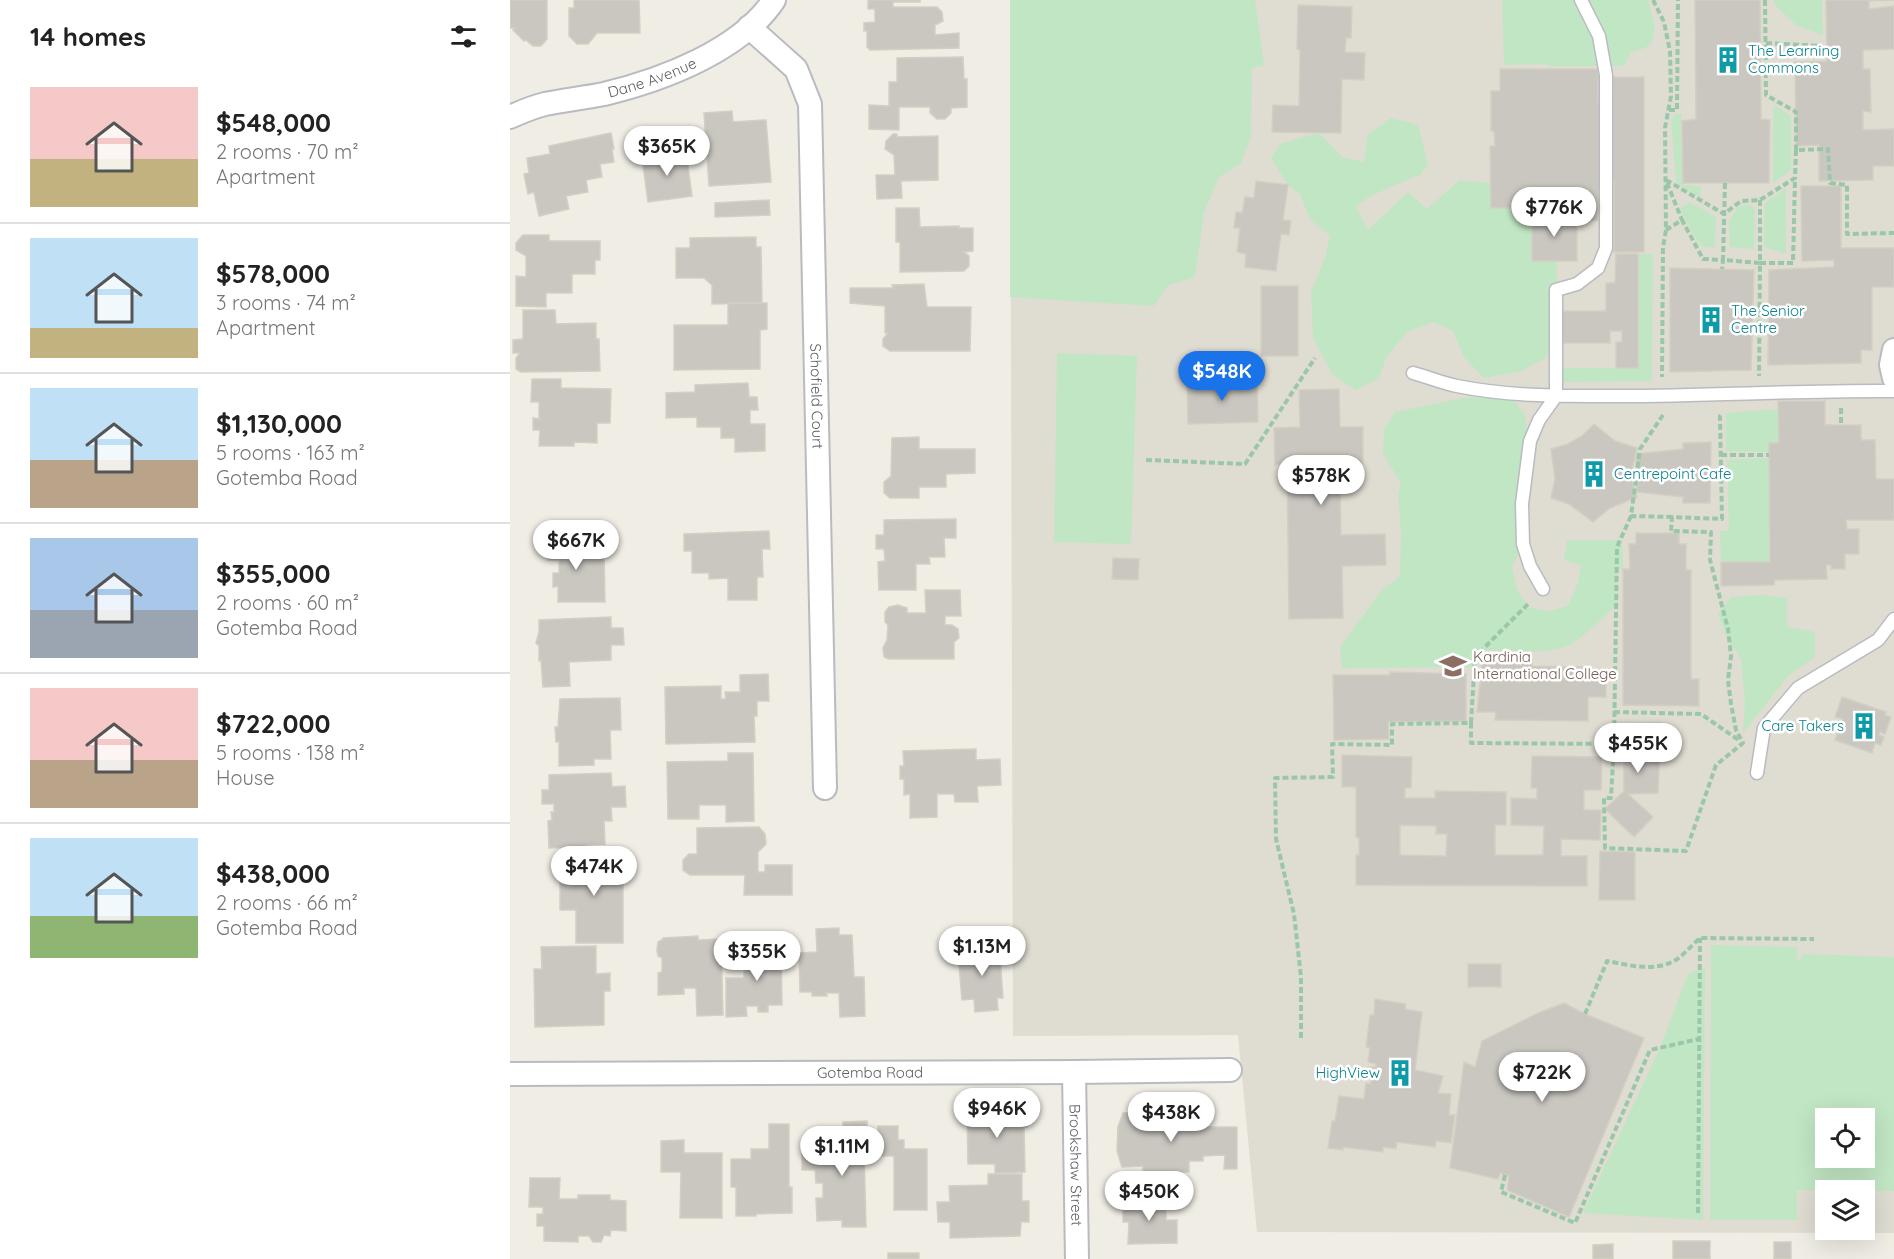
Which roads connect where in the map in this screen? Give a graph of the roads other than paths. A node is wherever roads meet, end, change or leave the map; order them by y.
1 (774, 0) edge
2 (1581, 0) edge
3 (749, 27) junction
4 (510, 117) edge
5 (1894, 350) edge
6 (1413, 373) dead end
7 (1894, 378) edge
8 (1894, 392) edge
9 (1556, 396) junction
10 (1543, 589) road end
11 (1894, 619) edge
12 (1757, 773) dead end
13 (825, 788) dead end
14 (1230, 1070) dead end
15 (1074, 1072) junction
16 (510, 1074) edge
17 (1077, 1259) edge

1 - 3 street, Dane Avenue
2 - 9 lane
3 - 4 street, Dane Avenue
3 - 13 street, Schofield Court
5 - 7 street
6 - 9 lane
8 - 9 lane
9 - 10 lane
11 - 12 lane
14 - 15 street, Gotemba Road
15 - 16 street, Gotemba Road
15 - 17 street, Brookshaw Street

